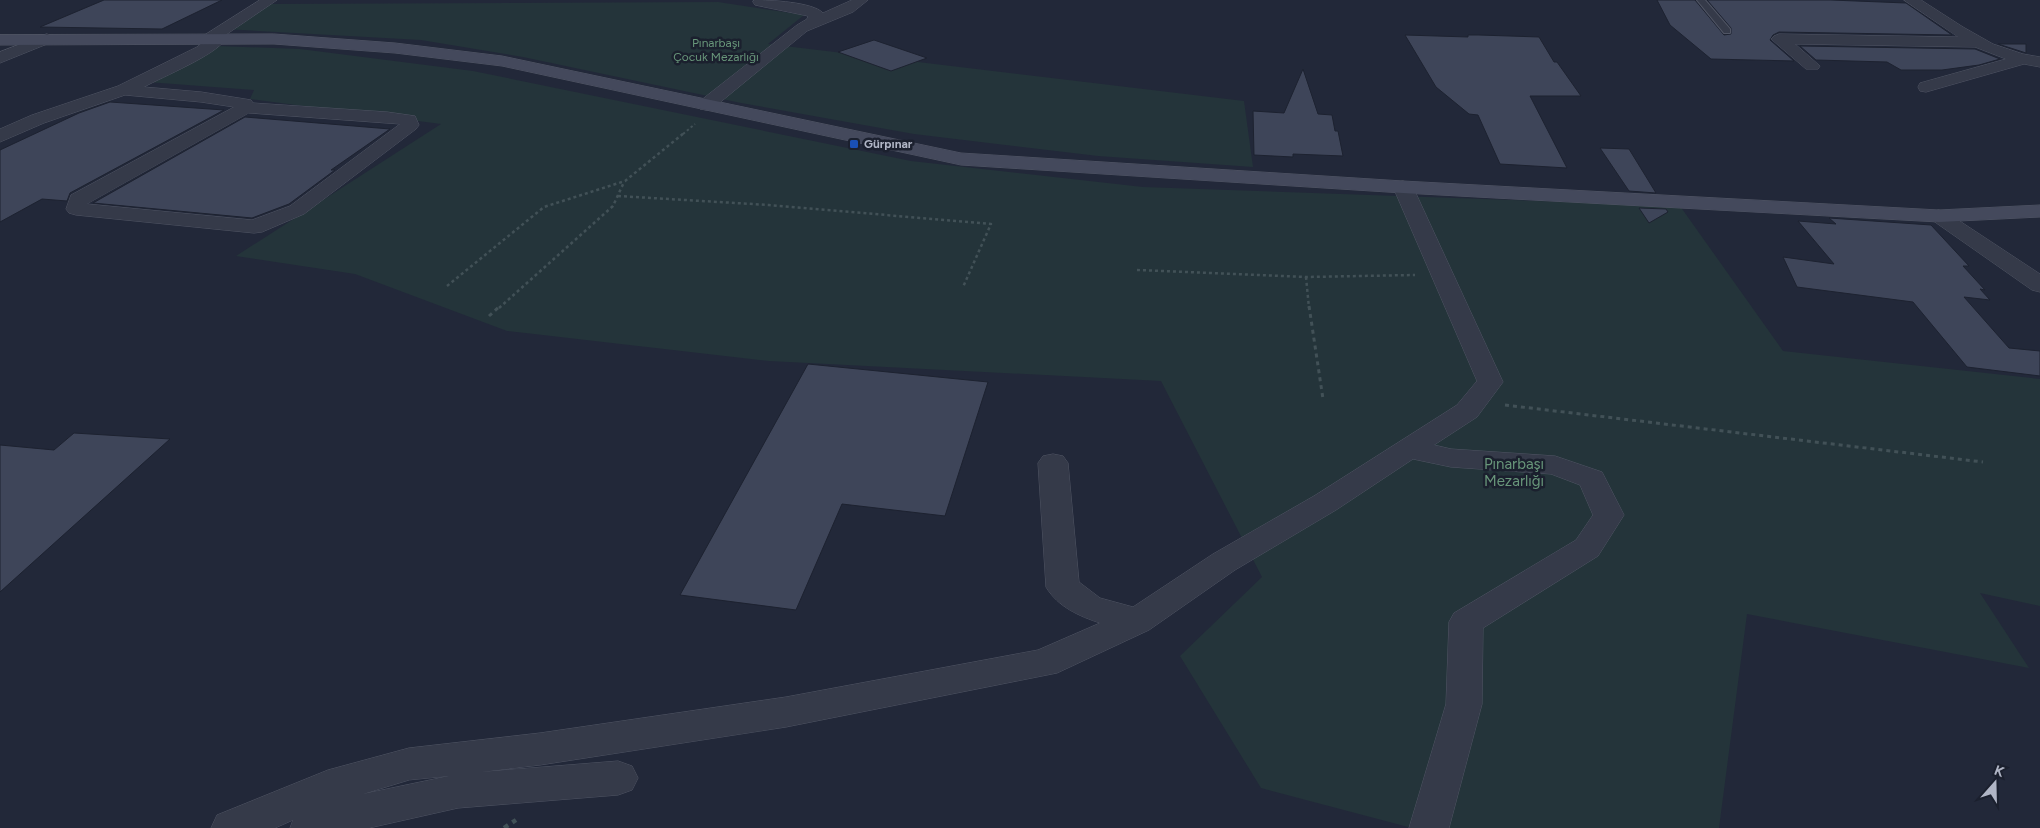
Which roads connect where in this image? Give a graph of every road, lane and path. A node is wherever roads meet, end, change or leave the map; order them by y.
1 (270, 0) edge
2 (861, 0) edge
3 (1701, 0) edge
4 (1911, 0) edge
5 (760, 2) dead end
6 (814, 20) junction
7 (1727, 31) dead end
8 (47, 39) junction
9 (213, 39) junction
10 (0, 40) edge
11 (1976, 42) junction
12 (0, 58) edge
13 (2021, 60) junction
14 (2040, 62) edge
15 (1812, 66) dead end
16 (1926, 87) dead end
17 (124, 90) junction
18 (711, 106) junction
19 (246, 108) junction
20 (0, 136) edge
21 (625, 181) junction
22 (1403, 188) junction
23 (618, 196) junction
24 (2040, 211) edge
25 (1939, 216) junction
26 (1136, 270) dead end
27 (1440, 275) junction
28 (1306, 277) junction
29 (2040, 285) edge
30 (447, 286) dead end
31 (962, 287) dead end
32 (489, 316) dead end
33 (1323, 399) dead end
34 (1475, 401) junction
35 (1409, 449) junction
36 (1983, 462) dead end
37 (1053, 463) dead end
38 (1137, 621) junction
39 (618, 778) dead end
40 (231, 828) edge
41 (310, 828) edge
42 (1429, 828) edge

1 - 9 street
2 - 6 street
3 - 7 lane
4 - 11 street
5 - 6 street
6 - 18 street
8 - 9 main road
8 - 10 main road
8 - 12 street
9 - 17 street
9 - 18 main road
11 - 13 street
11 - 15 street
13 - 14 street
13 - 16 street
17 - 19 street
17 - 20 street
18 - 21 path
18 - 22 main road
19 - 19 street
21 - 23 path
21 - 30 path
22 - 25 main road
22 - 27 street
23 - 31 path
23 - 32 path
24 - 25 main road
25 - 29 street
26 - 28 path
27 - 28 path
27 - 34 street
28 - 33 path
34 - 35 street
34 - 36 path
35 - 38 street
35 - 42 street
37 - 38 street
38 - 40 street
39 - 41 street

